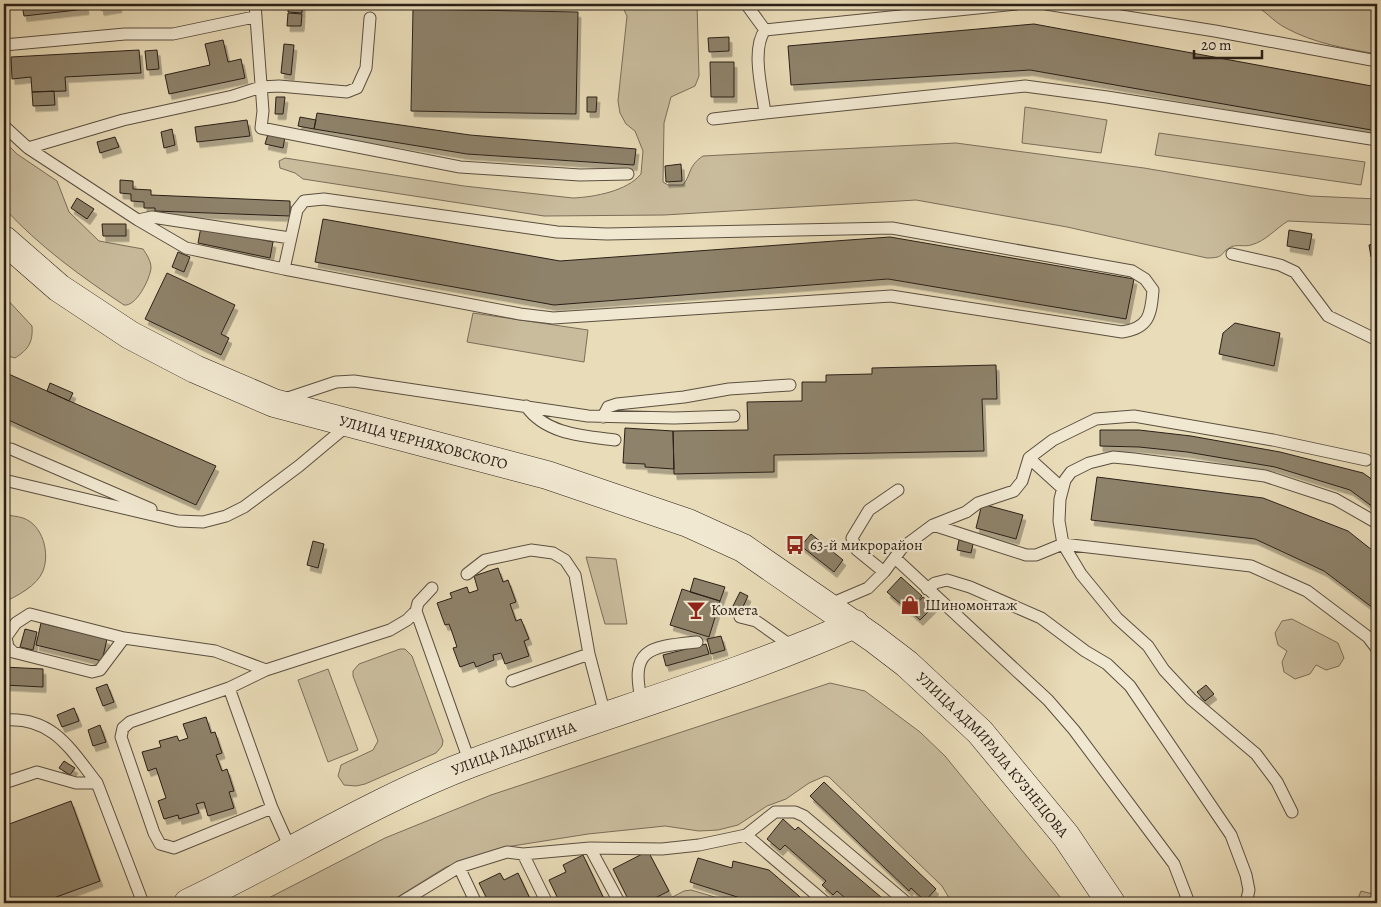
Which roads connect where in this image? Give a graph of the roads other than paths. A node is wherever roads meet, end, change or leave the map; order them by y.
1 (254, 4) edge
2 (746, 4) edge
3 (1016, 4) edge
4 (1046, 4) edge
5 (254, 18) junction
6 (370, 18) dead end
7 (765, 30) junction
8 (4, 45) edge
9 (1377, 61) edge
10 (260, 87) junction
11 (765, 113) junction
12 (712, 119) dead end
13 (4, 126) edge
14 (1377, 140) edge
15 (28, 148) junction
16 (628, 174) dead end
17 (138, 220) junction
18 (290, 238) junction
19 (4, 240) edge
20 (1232, 254) dead end
21 (284, 269) junction
22 (1377, 332) edge
23 (1377, 340) edge
24 (790, 385) dead end
25 (274, 403) junction
26 (526, 406) junction
27 (734, 416) dead end
28 (603, 417) junction
29 (349, 424) junction
30 (615, 440) dead end
31 (11, 448) dead end
32 (1029, 458) junction
33 (1366, 460) dead end
34 (4, 480) edge
35 (1062, 488) junction
36 (898, 490) dead end
37 (178, 521) junction
38 (1377, 523) edge
39 (932, 525) junction
40 (1063, 544) junction
41 (895, 558) junction
42 (884, 572) junction
43 (467, 574) dead end
44 (432, 588) dead end
45 (927, 589) junction
46 (826, 605) junction
47 (416, 611) junction
48 (740, 617) dead end
49 (855, 624) junction
50 (124, 638) junction
51 (697, 642) dead end
52 (6, 649) edge
53 (1377, 649) edge
54 (796, 650) junction
55 (589, 654) junction
56 (266, 670) junction
57 (512, 681) dead end
58 (229, 688) junction
59 (642, 703) junction
60 (605, 715) junction
61 (7, 721) edge
62 (470, 763) junction
63 (4, 783) edge
64 (97, 783) junction
65 (272, 808) junction
66 (1292, 812) dead end
67 (746, 835) junction
68 (590, 848) junction
69 (291, 850) junction
70 (523, 854) junction
71 (459, 867) junction
72 (618, 900) dead end
73 (405, 902) edge
74 (143, 903) edge
75 (188, 903) edge
76 (476, 903) edge
77 (547, 903) edge
78 (826, 903) edge
79 (907, 903) edge
80 (1111, 903) edge
81 (1189, 903) edge
82 (1246, 903) edge

1 - 5 lane
2 - 7 lane
3 - 7 lane
4 - 9 lane
5 - 8 lane
5 - 10 lane
6 - 10 lane
7 - 11 lane
10 - 15 lane
10 - 16 lane
11 - 12 lane
11 - 14 lane
13 - 15 lane
15 - 17 lane
17 - 18 lane
17 - 21 lane
18 - 21 lane
18 - 21 lane
19 - 25 main road, УЛИЦА ЧЕРНЯХОВСКОГО
20 - 23 lane
22 - 23 lane
24 - 28 lane
25 - 26 lane
25 - 29 main road, УЛИЦА ЧЕРНЯХОВСКОГО
26 - 28 lane
26 - 30 lane
27 - 28 lane
29 - 37 lane
29 - 46 main road, УЛИЦА ЧЕРНЯХОВСКОГО
31 - 37 lane
32 - 33 lane
32 - 35 lane
32 - 39 lane
34 - 37 lane
35 - 38 lane
35 - 40 lane
36 - 42 lane
39 - 40 lane
39 - 41 lane
40 - 53 lane
40 - 66 lane
41 - 42 lane
41 - 45 lane
42 - 46 lane
43 - 55 lane
44 - 47 lane
45 - 81 lane
45 - 82 lane
46 - 49 main road, УЛИЦА ЧЕРНЯХОВСКОГО
47 - 56 lane
47 - 62 lane
48 - 54 lane
49 - 54 main road, УЛИЦА ЛАДЫГИНА
49 - 80 main road, УЛИЦА АДМИРАЛА КУЗНЕЦОВА
50 - 52 lane
50 - 52 lane
50 - 56 lane
51 - 59 lane
54 - 59 main road, УЛИЦА ЛАДЫГИНА
55 - 57 lane
55 - 60 lane
56 - 58 lane
58 - 65 lane
58 - 65 lane
59 - 60 main road, УЛИЦА ЛАДЫГИНА
60 - 62 main road, УЛИЦА ЛАДЫГИНА
61 - 64 lane
62 - 69 main road, УЛИЦА ЛАДЫГИНА
63 - 64 lane
64 - 74 lane
65 - 69 lane
67 - 68 lane
67 - 78 lane
67 - 79 lane
68 - 70 lane
68 - 72 lane
69 - 75 main road, УЛИЦА ЛАДЫГИНА
70 - 71 lane
70 - 77 lane
71 - 73 lane
71 - 76 lane

